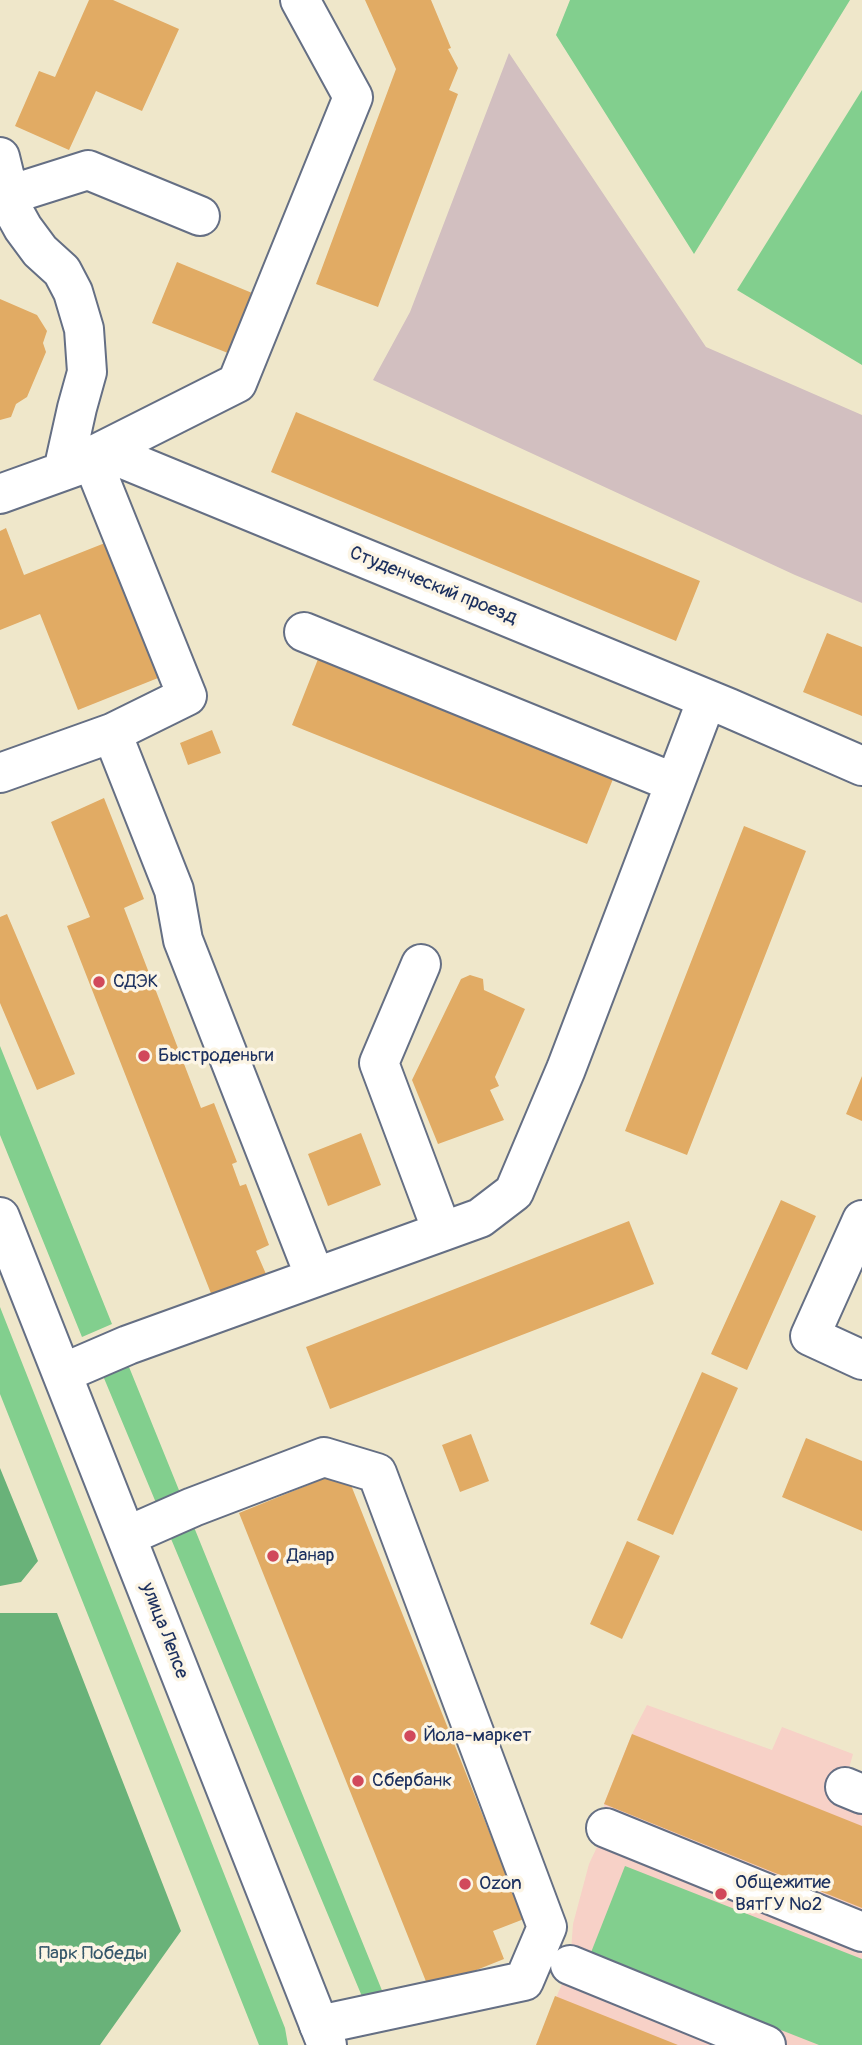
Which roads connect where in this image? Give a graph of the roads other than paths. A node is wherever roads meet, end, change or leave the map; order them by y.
1 (300, 0) edge
2 (0, 157) edge
3 (9, 195) junction
4 (200, 216) dead end
5 (78, 466) junction
6 (0, 494) edge
7 (304, 632) dead end
8 (707, 699) junction
9 (112, 733) junction
10 (862, 766) edge
11 (0, 774) edge
12 (675, 783) junction
13 (421, 964) dead end
14 (0, 1217) edge
15 (862, 1220) edge
16 (442, 1231) junction
17 (314, 1277) junction
18 (862, 1360) edge
19 (63, 1373) junction
20 (127, 1536) junction
21 (606, 1828) dead end
22 (862, 1932) edge
23 (570, 1965) dead end
24 (323, 2035) edge
25 (766, 2045) edge

1 - 5 street
2 - 3 street
3 - 4 street
3 - 5 street
5 - 6 street, Студенческий проезд
5 - 8 street, Студенческий проезд
5 - 9 street
7 - 12 street
8 - 10 street, Студенческий проезд
8 - 12 street
9 - 11 street
9 - 17 street
12 - 16 street
13 - 16 street
14 - 19 street, улица Лепсе
15 - 18 street
16 - 17 street
17 - 19 street
19 - 20 street, улица Лепсе
20 - 24 street, улица Лепсе
20 - 24 street
21 - 22 street
23 - 25 street

